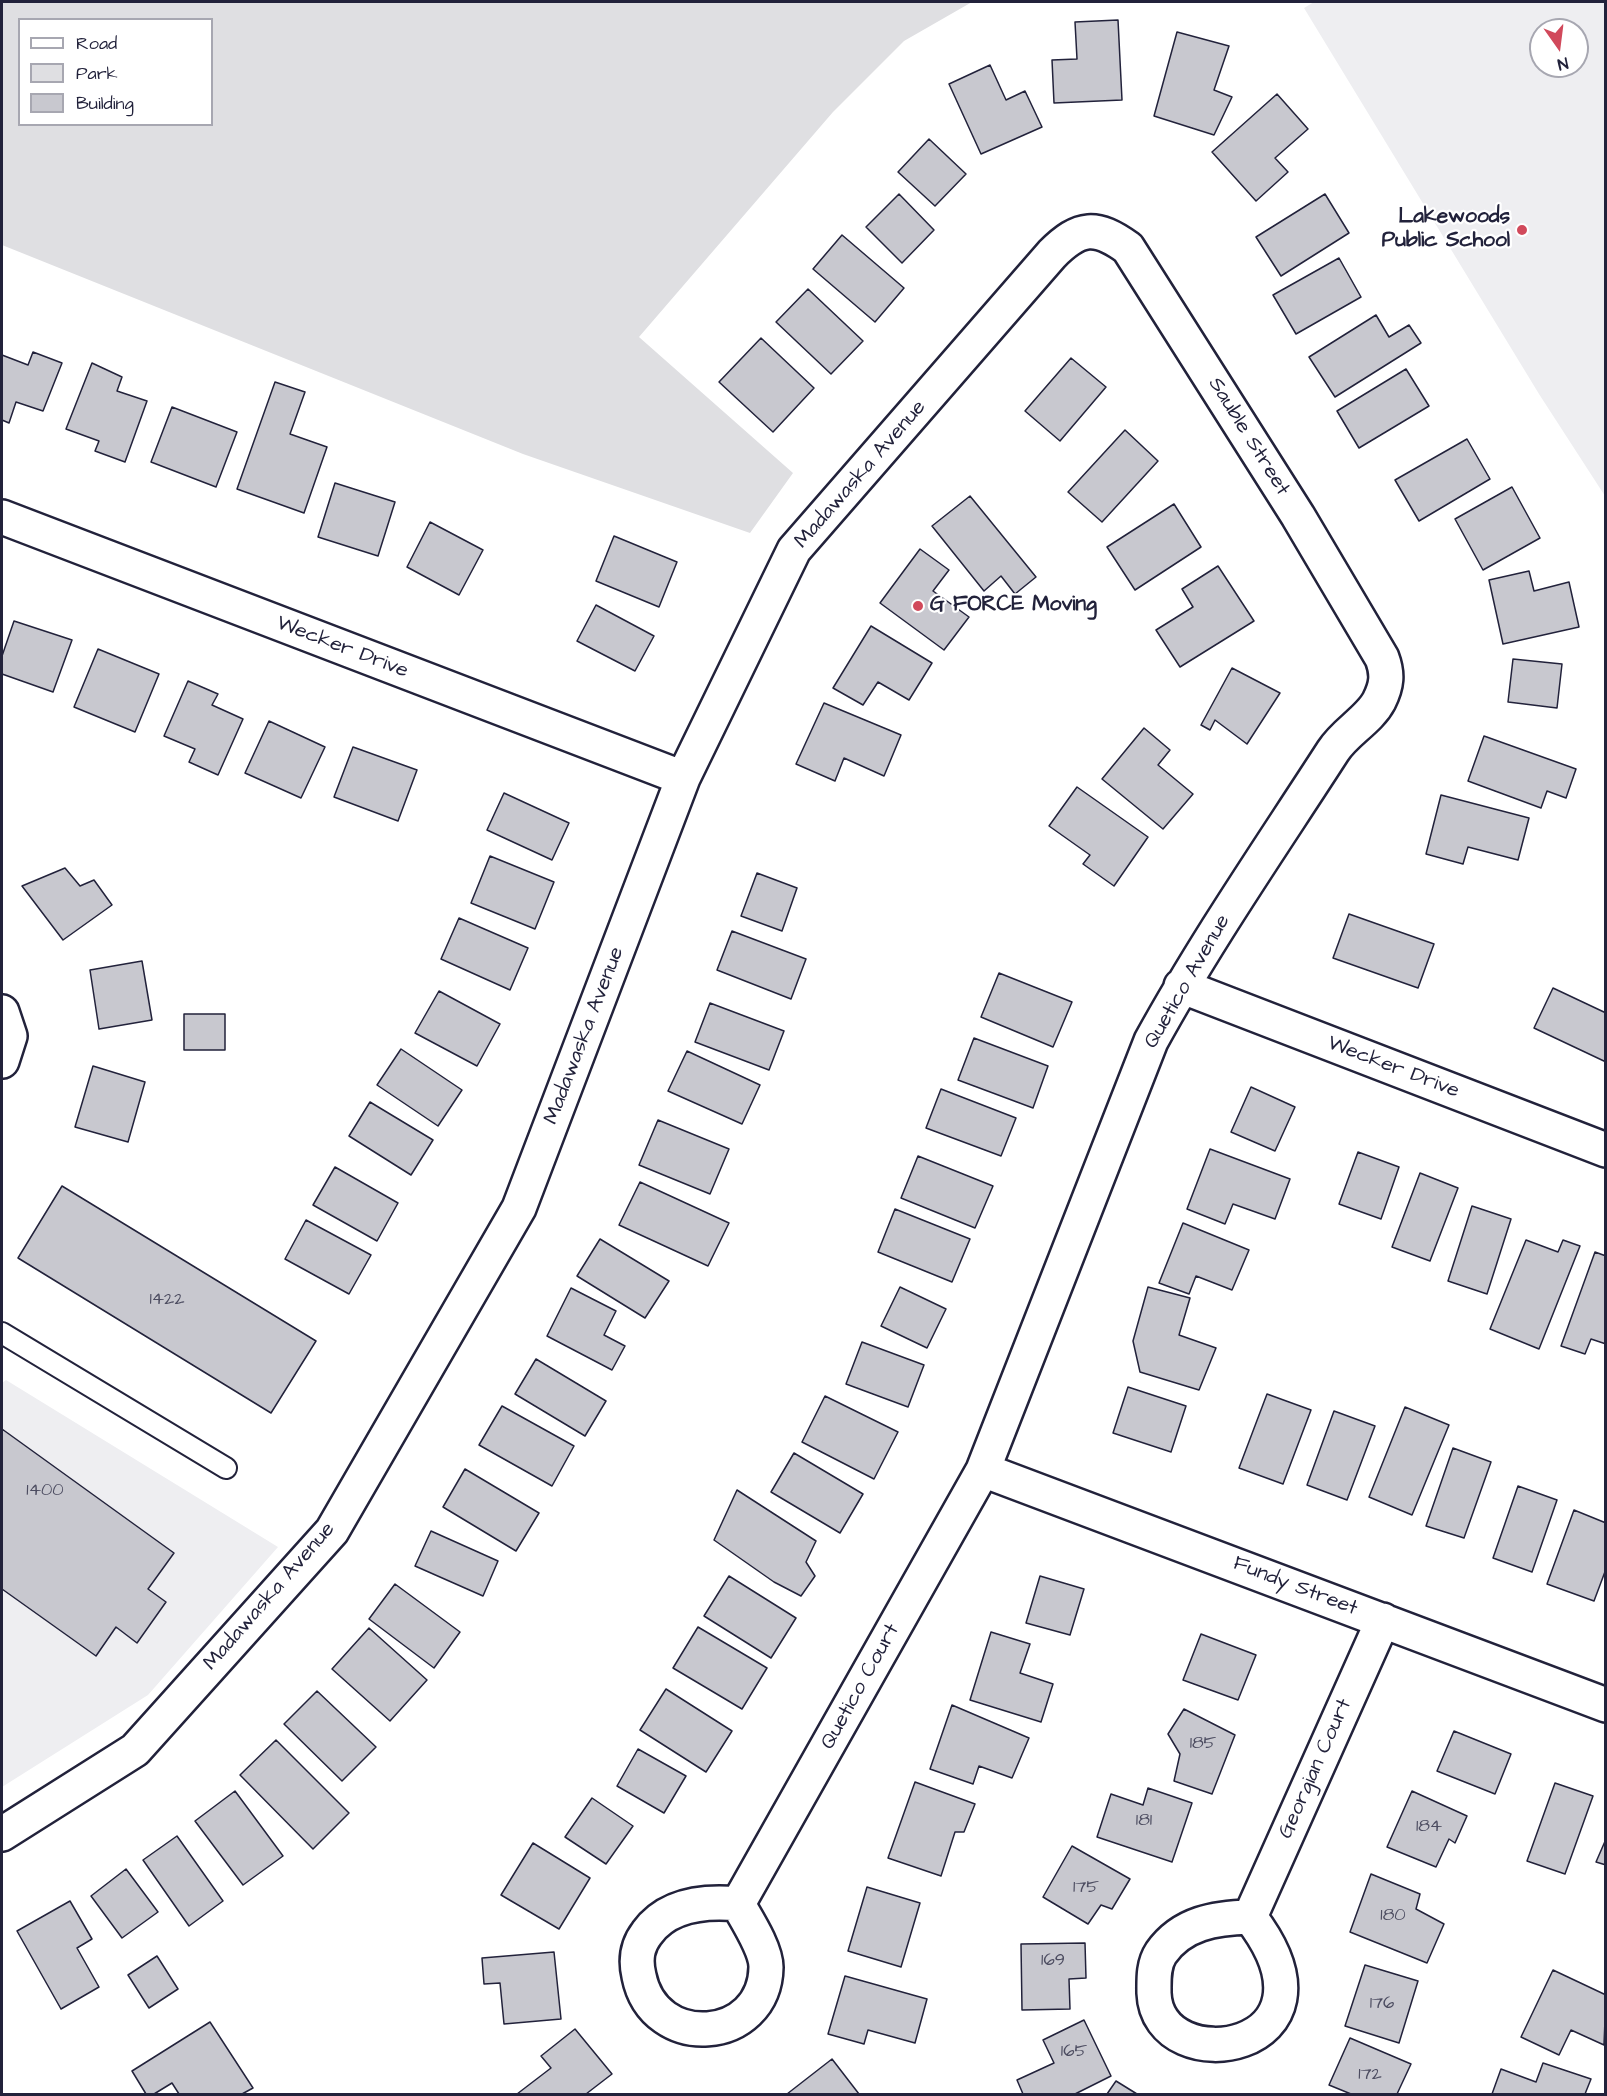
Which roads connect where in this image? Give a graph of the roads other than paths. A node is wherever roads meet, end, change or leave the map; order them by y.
1 (1128, 248) joint
2 (2, 517) edge
3 (1364, 628) joint
4 (683, 778) junction
5 (1181, 986) junction
6 (2, 1012) edge
7 (2, 1061) edge
8 (1605, 1150) edge
9 (2, 1333) edge
10 (226, 1468) dead end
11 (983, 1470) junction
12 (1383, 1620) junction
13 (1605, 1705) edge
14 (2, 1834) edge
15 (738, 1904) dead end
16 (1250, 1917) dead end

1 - 3 street, Sauble Street
1 - 4 street, Madawaska Avenue
2 - 4 street, Wecker Drive
3 - 5 street, Quetico Avenue
4 - 14 street, Madawaska Avenue
5 - 8 street, Wecker Drive
5 - 11 street, Quetico Avenue
6 - 7 street
9 - 10 lane
11 - 12 street, Fundy Street
11 - 15 street, Quetico Court
12 - 13 street, Fundy Street
12 - 16 street, Georgian Court

